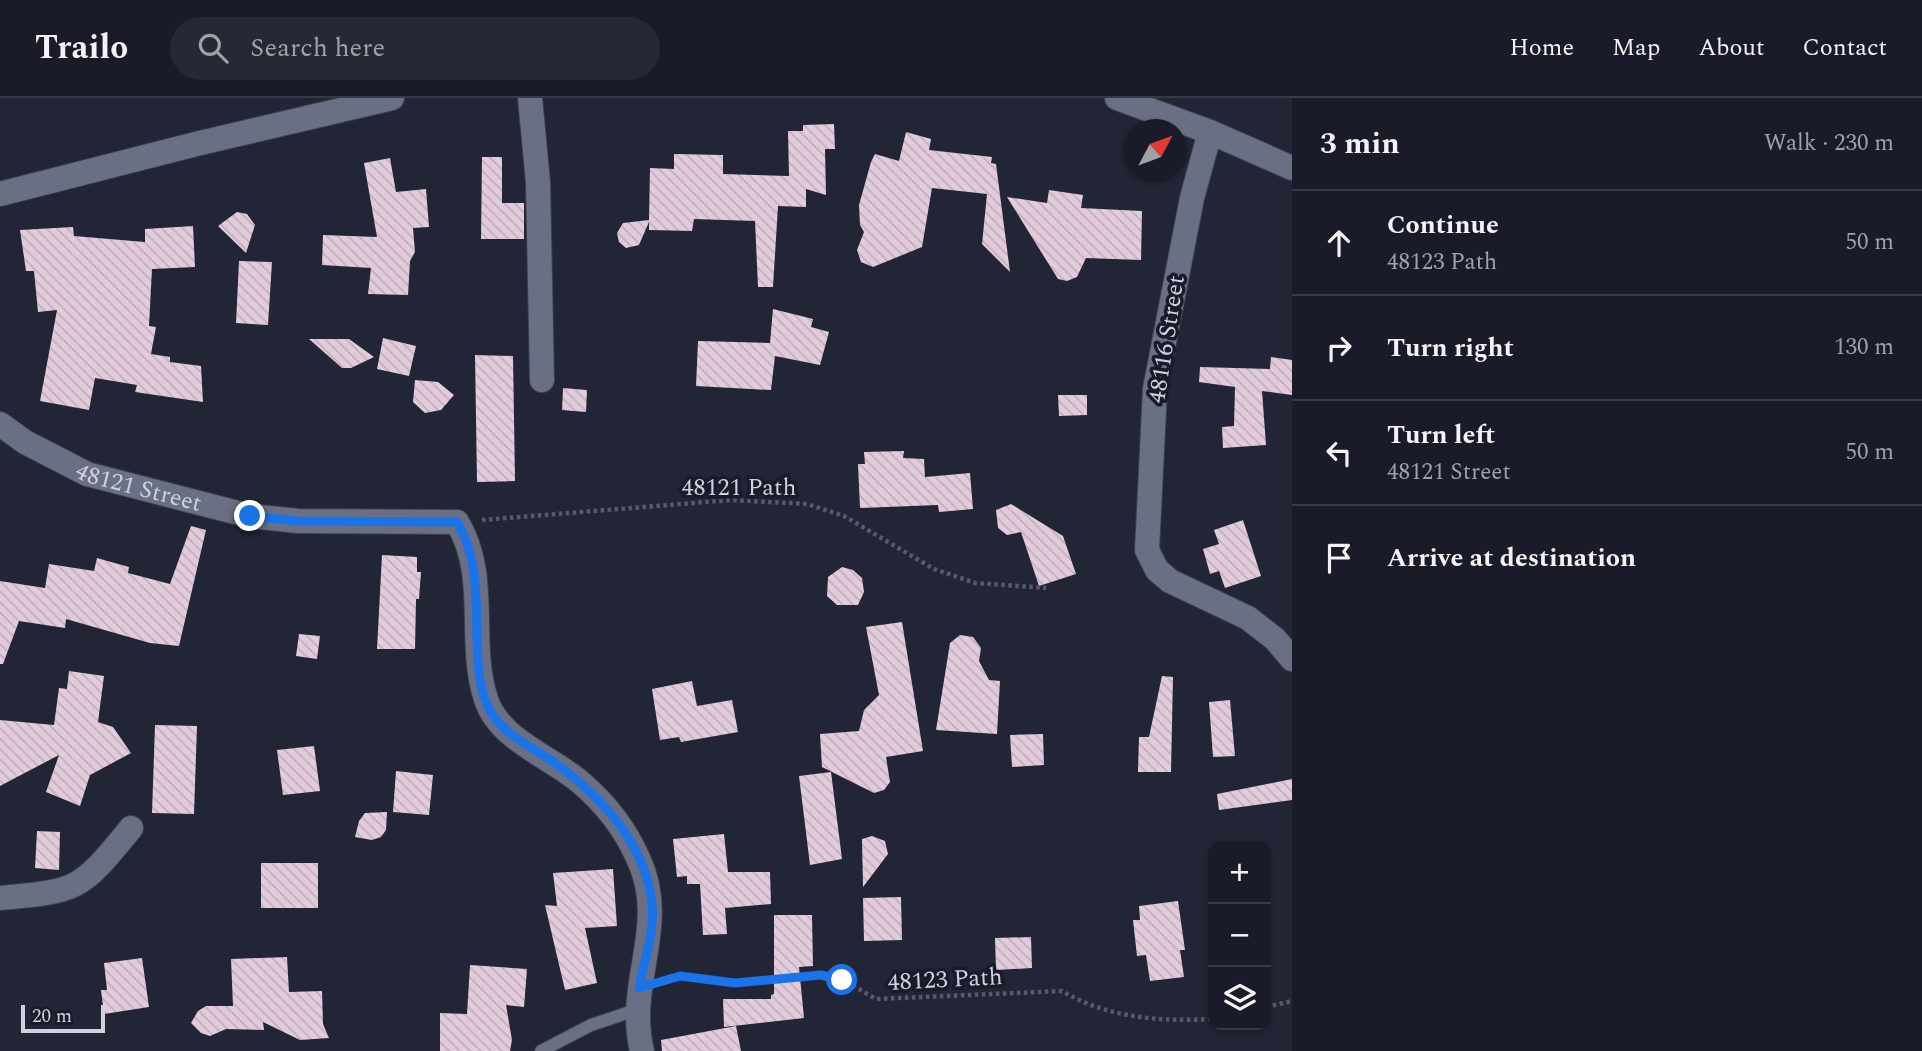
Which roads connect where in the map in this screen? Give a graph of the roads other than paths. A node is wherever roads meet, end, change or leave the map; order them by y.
1 (392, 98) edge
2 (530, 98) edge
3 (1117, 98) edge
4 (1210, 132) junction
5 (1292, 168) edge
6 (0, 194) edge
7 (542, 380) dead end
8 (0, 424) edge
9 (1292, 659) edge
10 (131, 828) dead end
11 (0, 898) edge
12 (638, 999) junction
13 (541, 1051) edge
14 (642, 1051) edge

1 - 6 street
2 - 7 street
3 - 4 street
4 - 5 street
4 - 9 street, 48116 Street
8 - 12 street, 48121 Street
10 - 11 street
12 - 13 lane
12 - 14 street

